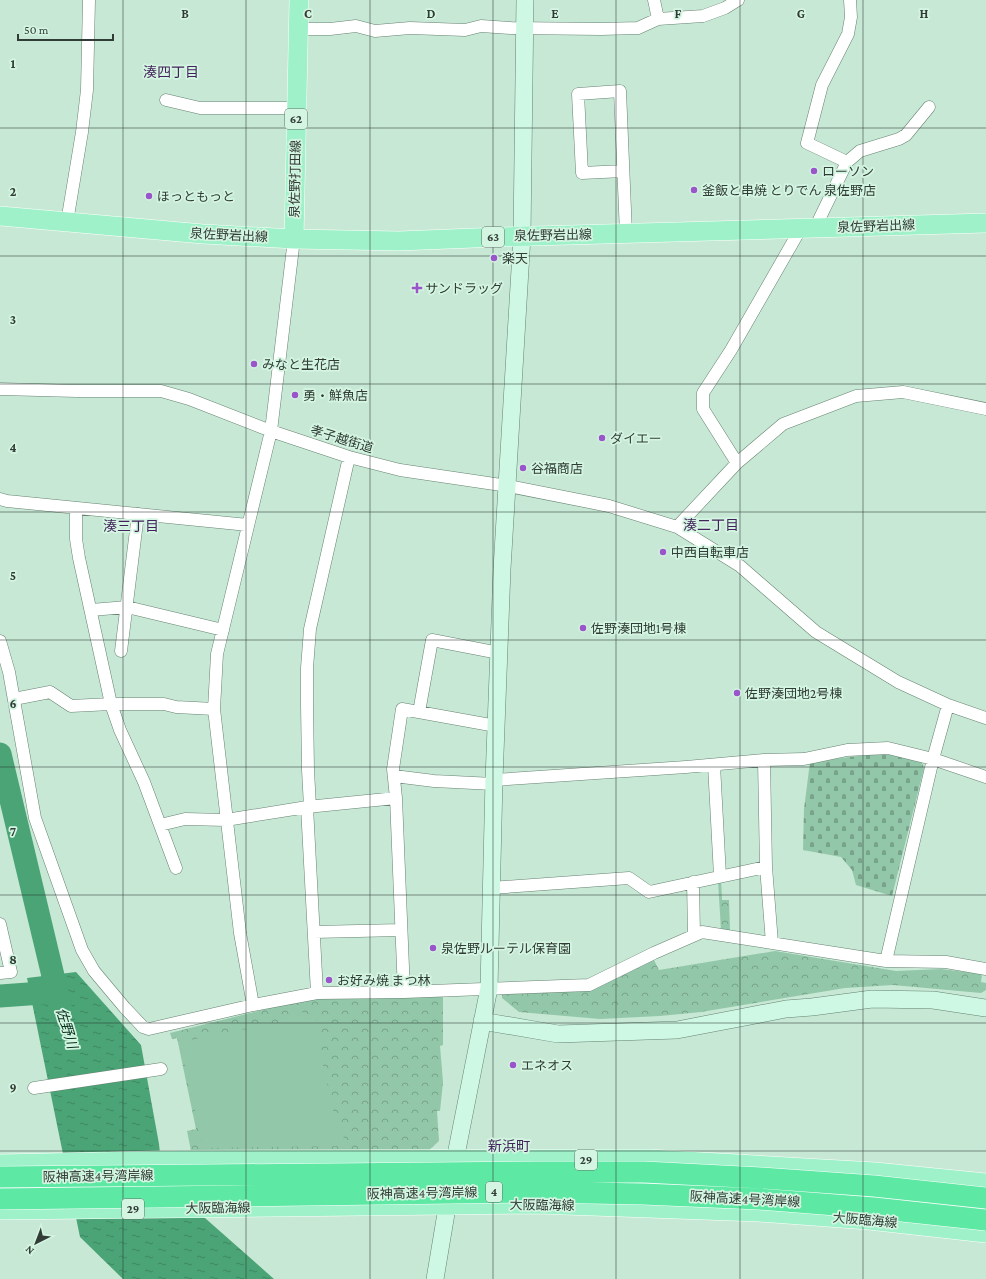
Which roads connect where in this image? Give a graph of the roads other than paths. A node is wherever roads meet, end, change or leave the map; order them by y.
1 (89, 0) edge
2 (299, 0) edge
3 (520, 0) edge
4 (525, 0) edge
5 (530, 0) edge
6 (654, 0) edge
7 (738, 0) edge
8 (850, 0) edge
9 (658, 19) junction
10 (524, 28) junction
11 (298, 29) junction
12 (166, 100) dead end
13 (929, 107) dead end
14 (297, 108) junction
15 (847, 162) junction
16 (623, 171) junction
17 (0, 216) edge
18 (67, 222) junction
19 (986, 223) edge
20 (808, 228) junction
21 (626, 234) junction
22 (522, 236) junction
23 (294, 239) junction
24 (0, 388) edge
25 (986, 409) edge
26 (271, 431) junction
27 (349, 457) junction
28 (737, 463) junction
29 (508, 486) junction
30 (0, 499) edge
31 (76, 508) junction
32 (138, 514) junction
33 (248, 525) junction
34 (677, 527) junction
35 (127, 607) junction
36 (91, 610) junction
37 (223, 630) junction
38 (0, 641) edge
39 (121, 651) dead end
40 (499, 653) junction
41 (14, 699) junction
42 (111, 704) junction
43 (948, 705) junction
44 (214, 709) junction
45 (419, 712) junction
46 (986, 718) edge
47 (496, 726) junction
48 (934, 759) junction
49 (764, 760) junction
50 (714, 765) junction
51 (394, 776) junction
52 (986, 777) edge
53 (494, 782) junction
54 (396, 798) junction
55 (309, 807) junction
56 (226, 820) junction
57 (160, 825) junction
58 (766, 867) junction
59 (176, 868) dead end
60 (720, 876) junction
61 (693, 882) junction
62 (491, 888) junction
63 (0, 924) edge
64 (401, 930) junction
65 (314, 932) junction
66 (694, 935) junction
67 (772, 943) junction
68 (886, 962) junction
69 (986, 969) edge
70 (0, 973) edge
71 (489, 988) junction
72 (404, 992) junction
73 (317, 993) junction
74 (253, 1005) junction
75 (986, 1008) edge
76 (482, 1021) junction
77 (161, 1069) dead end
78 (34, 1088) dead end
79 (455, 1160) junction
80 (0, 1164) edge
81 (0, 1177) edge
82 (986, 1183) edge
83 (0, 1199) edge
84 (986, 1199) edge
85 (447, 1204) junction
86 (0, 1210) edge
87 (985, 1228) edge
88 (435, 1279) edge

1 - 18 street
2 - 11 main road, 泉佐野打田線 / 62
3 - 10 street
4 - 10 street
5 - 10 street
6 - 9 street
7 - 9 street
8 - 15 street
9 - 10 street
10 - 11 street
10 - 22 street
11 - 14 main road, 泉佐野打田線 / 62
12 - 14 street
13 - 15 street
14 - 23 main road, 泉佐野打田線 / 62
15 - 20 street
16 - 16 street
16 - 21 street
17 - 18 main road, 泉佐野岩出線 / 63
18 - 23 main road, 泉佐野岩出線 / 63
19 - 20 main road, 泉佐野岩出線 / 63
20 - 21 main road, 泉佐野岩出線 / 63
20 - 28 street
21 - 22 main road, 泉佐野岩出線 / 63
22 - 23 main road, 泉佐野岩出線 / 63
22 - 29 street
23 - 26 street
24 - 26 street, 孝子越街道
25 - 28 street
26 - 27 street, 孝子越街道
26 - 33 street
27 - 29 street, 孝子越街道
27 - 55 street
28 - 34 street
29 - 34 street, 孝子越街道
29 - 40 street
30 - 31 street
31 - 32 street
31 - 36 street
32 - 33 street
32 - 35 street
33 - 37 street
34 - 43 street, 孝子越街道
35 - 36 street
35 - 37 street
35 - 39 street
36 - 42 street
37 - 44 street
38 - 41 street
40 - 45 street
40 - 47 street
41 - 42 street
41 - 74 street
42 - 44 street
42 - 57 street
43 - 46 street, 孝子越街道
43 - 48 street
44 - 56 street
45 - 47 street
45 - 51 street
47 - 53 street
48 - 49 street
48 - 52 street
48 - 68 street
49 - 50 street
49 - 58 street
50 - 53 street
50 - 60 street
51 - 53 street
51 - 54 street
53 - 62 street
54 - 55 street
54 - 64 street
55 - 56 street
55 - 65 street
56 - 57 street
56 - 74 street
57 - 59 street
58 - 60 street
58 - 67 street
60 - 61 street
61 - 62 street
61 - 66 street
62 - 71 street
63 - 70 street
64 - 65 street
64 - 72 street
65 - 73 street
66 - 67 street
66 - 71 street
67 - 68 street
68 - 69 street
71 - 72 street
71 - 76 street
72 - 73 street
73 - 74 street
75 - 76 street
76 - 79 street
77 - 78 street
79 - 80 main road, 29
79 - 82 main road, 29
79 - 85 street
81 - 84 highway, 阪神高速4号湾岸線 / 4, bridge
83 - 87 highway, 阪神高速4号湾岸線 / 4, bridge
84 - 87 street
85 - 86 main road, 大阪臨海線 / 29
85 - 87 main road, 大阪臨海線 / 29
85 - 88 street

